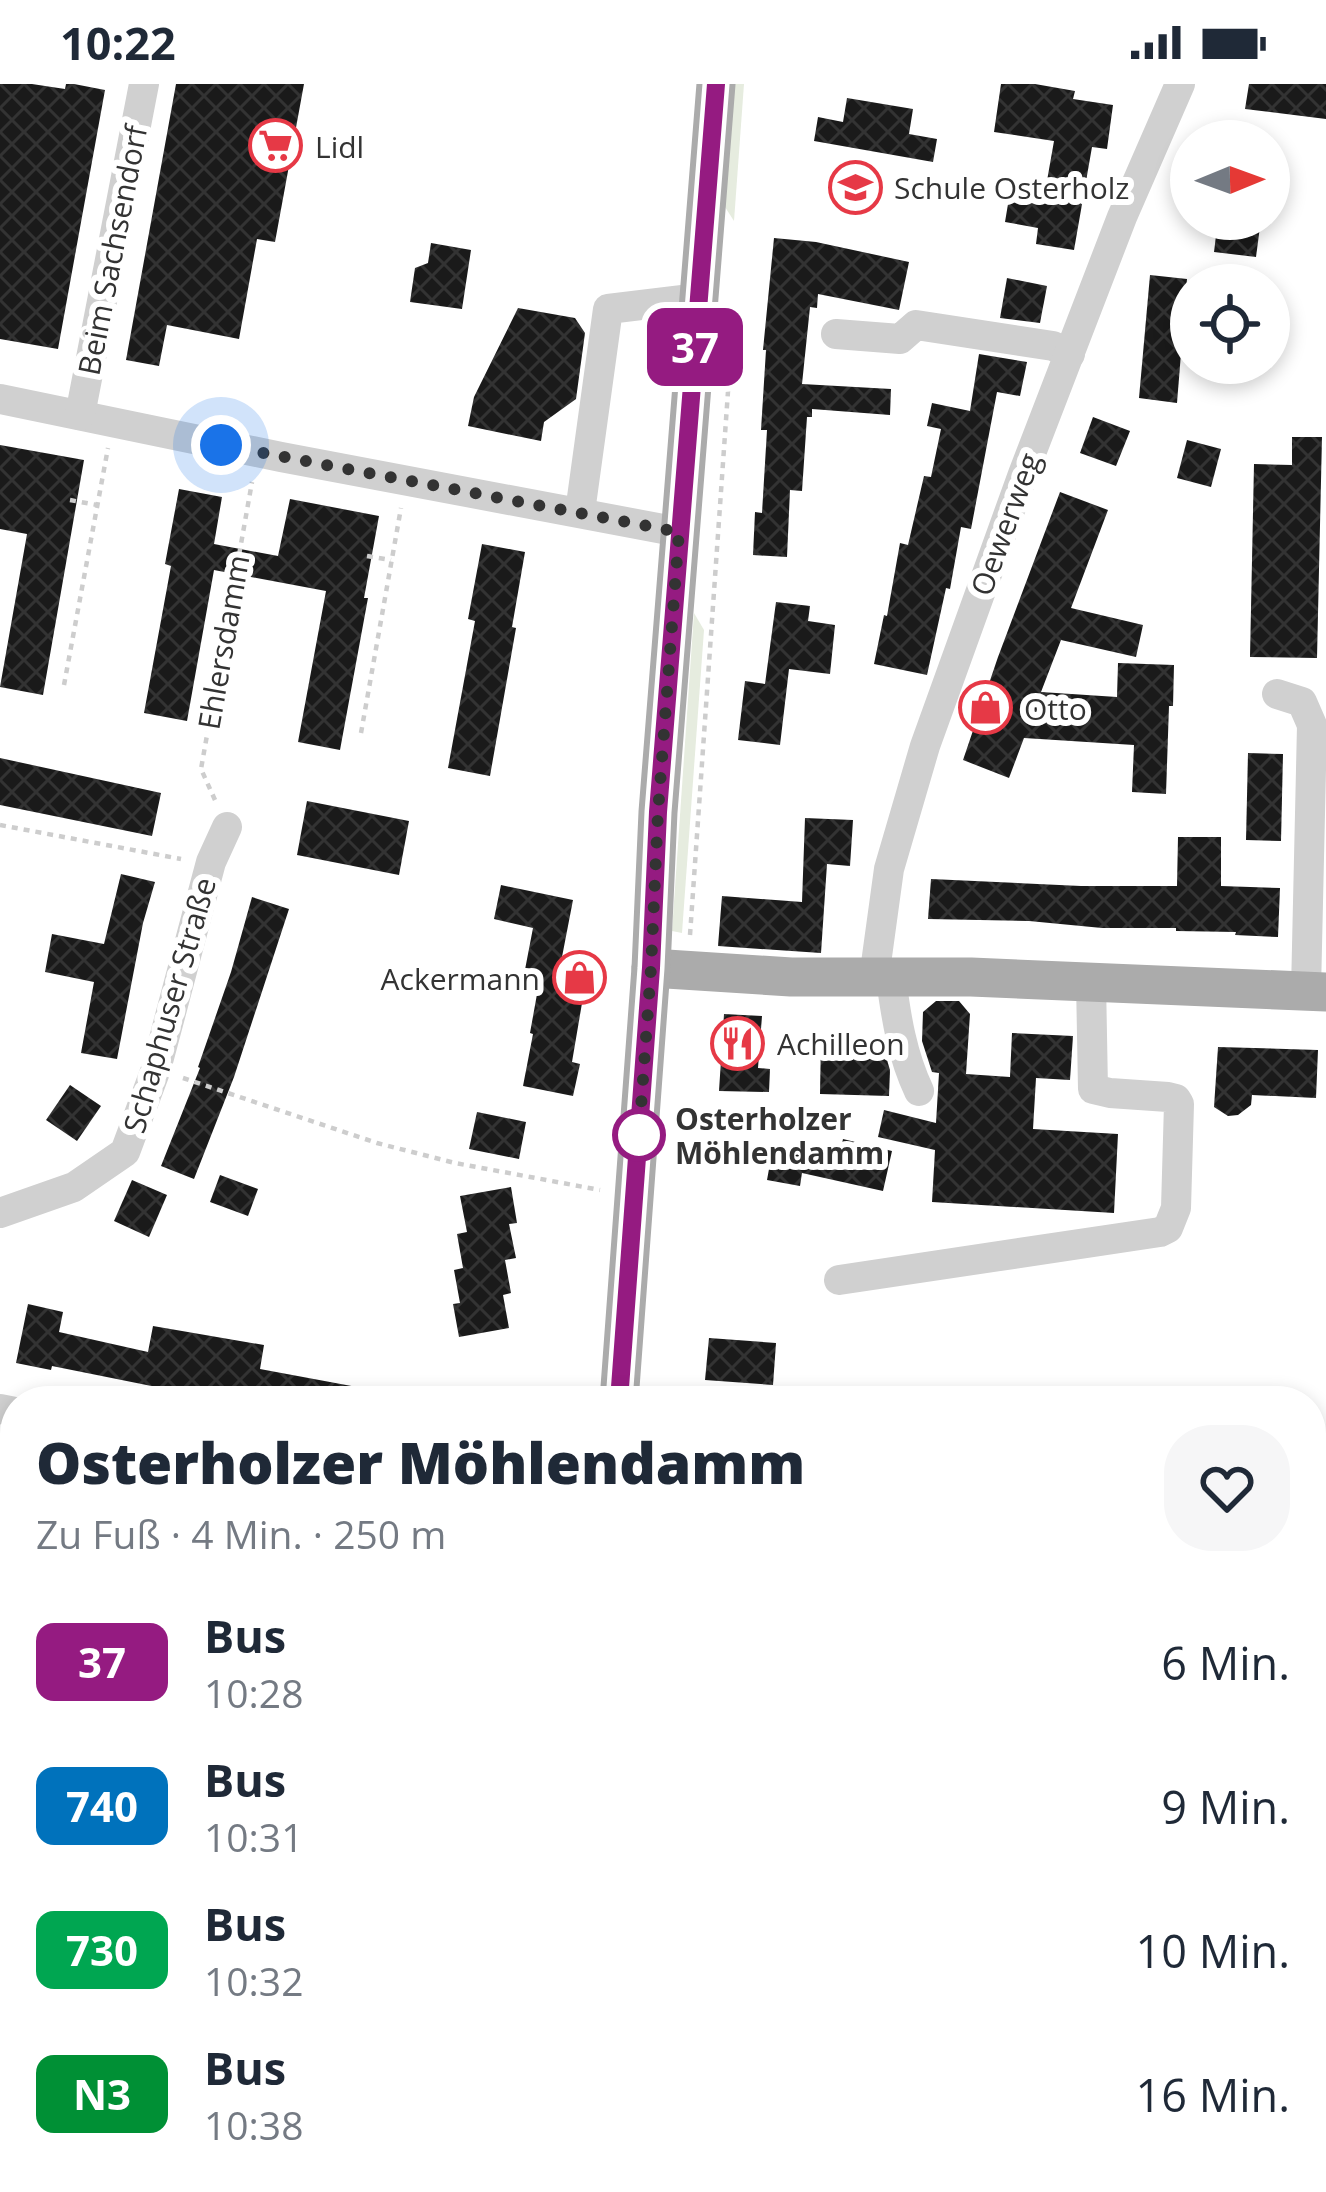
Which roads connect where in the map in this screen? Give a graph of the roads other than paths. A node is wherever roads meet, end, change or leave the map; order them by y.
1 (144, 84) edge
2 (716, 84) edge
3 (1180, 84) edge
4 (699, 298) junction
5 (836, 334) dead end
6 (1070, 354) junction
7 (0, 399) edge
8 (80, 415) junction
9 (580, 512) junction
10 (679, 532) junction
11 (1277, 694) dead end
12 (1319, 725) edge
13 (226, 827) road end
14 (669, 969) junction
15 (882, 978) junction
16 (1091, 981) junction
17 (1316, 991) edge
18 (919, 1091) dead end
19 (0, 1213) edge
20 (839, 1280) dead end
21 (620, 1386) edge

1 - 8 street, Beim Sachsendorf
2 - 4 main road
3 - 6 street, Oewerweg
4 - 9 street
4 - 10 main road
5 - 6 street
6 - 15 street, Oewerweg
7 - 8 street
8 - 9 street
9 - 10 street
10 - 14 main road
11 - 12 street
12 - 17 street
13 - 19 street, Schaphuser Straße
14 - 15 main road
14 - 21 main road
15 - 16 main road
15 - 18 street, Oewerweg
16 - 17 main road
16 - 20 street

